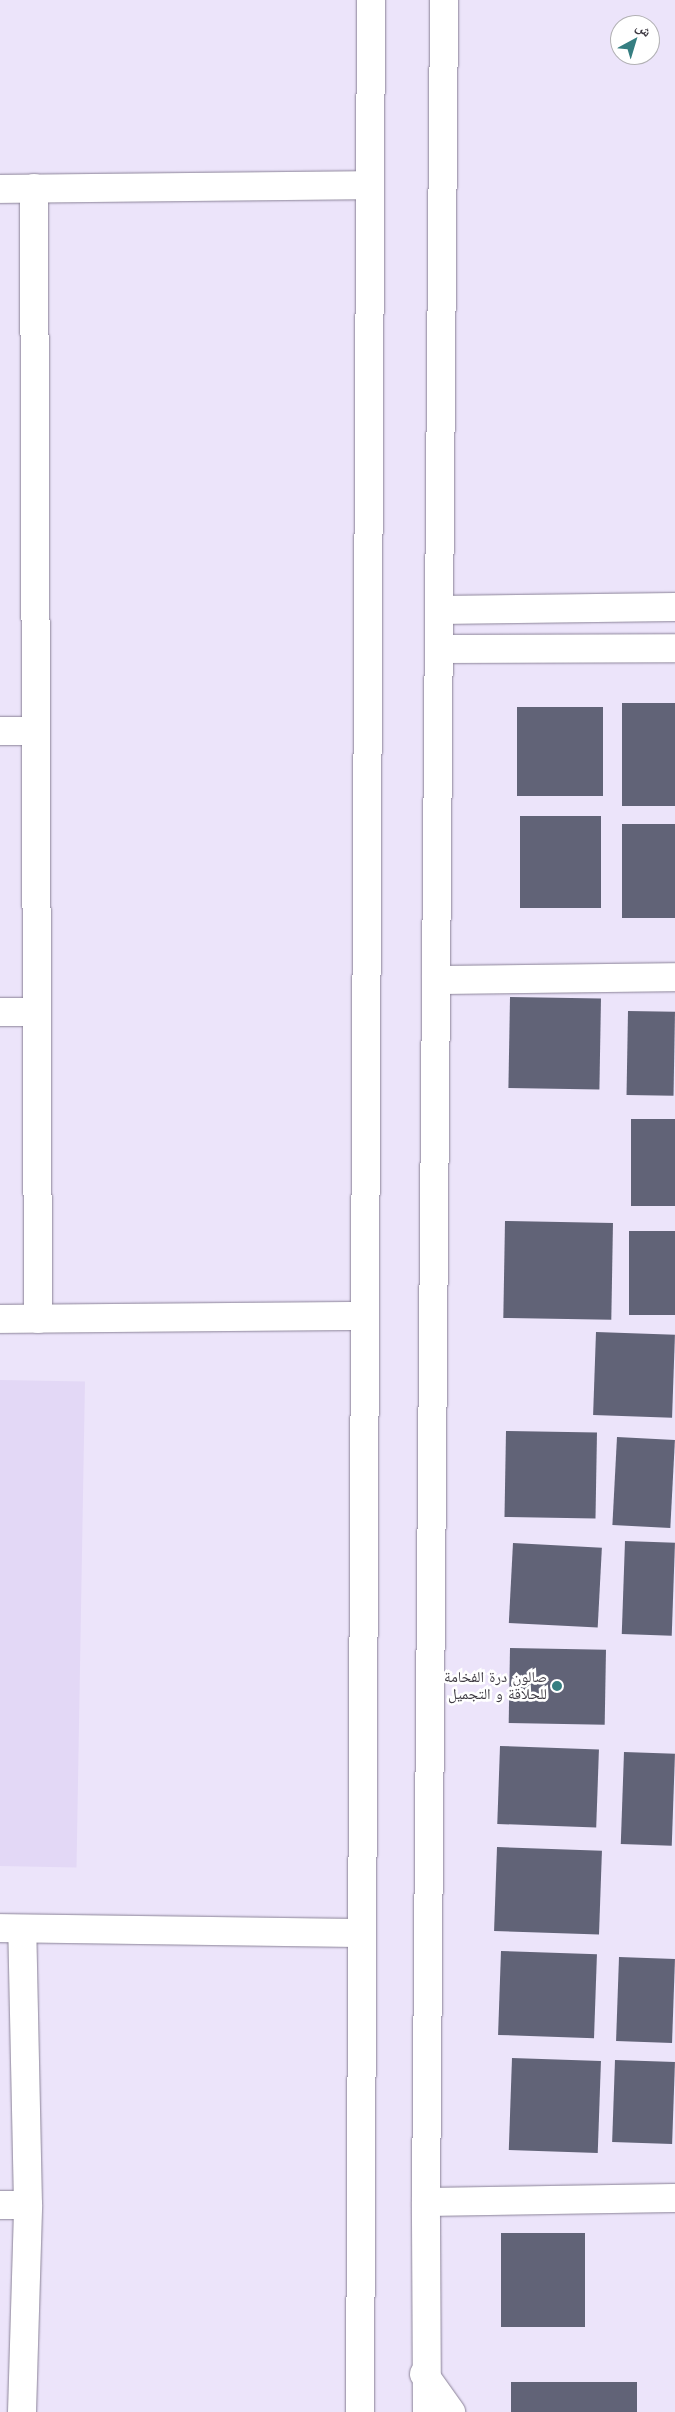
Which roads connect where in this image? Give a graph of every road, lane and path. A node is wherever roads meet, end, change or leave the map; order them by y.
1 (371, 0) edge
2 (444, 0) edge
3 (370, 185) junction
4 (34, 188) junction
5 (0, 189) edge
6 (675, 607) edge
7 (439, 610) junction
8 (675, 648) edge
9 (439, 649) junction
10 (0, 731) edge
11 (36, 731) junction
12 (675, 978) edge
13 (436, 980) junction
14 (0, 1012) edge
15 (37, 1012) junction
16 (364, 1316) junction
17 (0, 1319) edge
18 (38, 1319) junction
19 (11, 1929) edge
20 (361, 1933) junction
21 (675, 2198) edge
22 (426, 2202) junction
23 (28, 2205) junction
24 (0, 2206) edge
25 (424, 2374) junction
26 (22, 2412) edge
27 (360, 2412) edge
28 (427, 2412) edge
29 (451, 2412) edge

1 - 3 street
2 - 7 street
3 - 4 street
3 - 16 street
4 - 5 street
4 - 11 street
6 - 7 street
7 - 9 street
8 - 9 street
9 - 13 street
10 - 11 street
11 - 15 street
12 - 13 street
13 - 22 street
14 - 15 street
15 - 18 street
16 - 18 street
16 - 20 street
17 - 18 street
19 - 20 street
19 - 23 street
20 - 27 street
21 - 22 street
22 - 25 street
23 - 24 street
23 - 26 street
25 - 28 street
25 - 29 street

